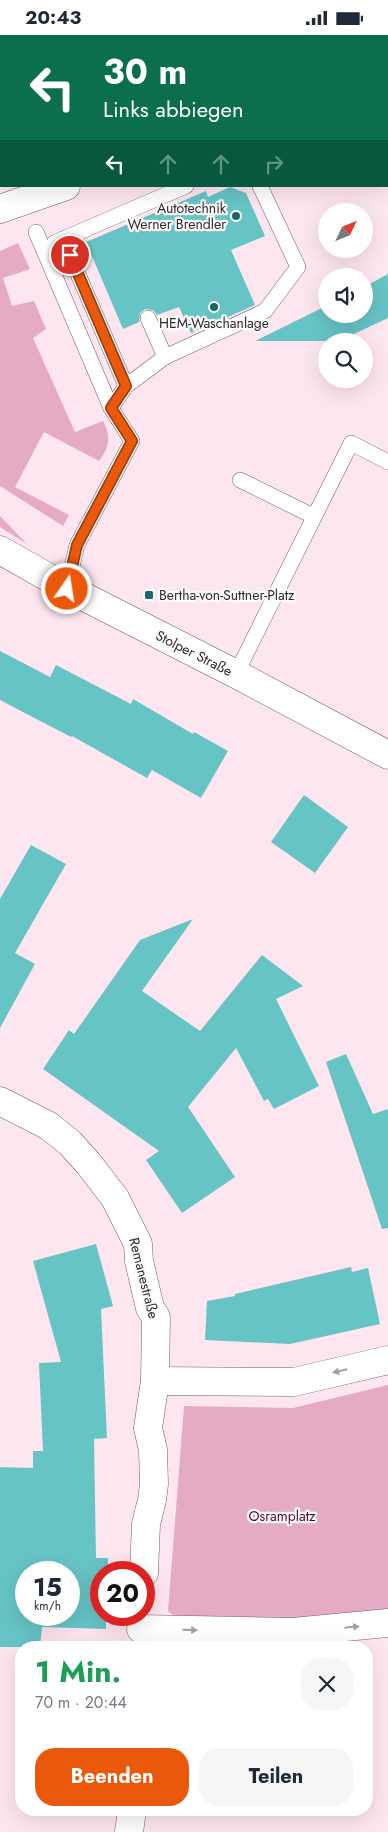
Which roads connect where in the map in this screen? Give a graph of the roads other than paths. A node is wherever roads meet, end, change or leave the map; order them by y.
1 (63, 187) edge
2 (184, 187) edge
3 (260, 187) edge
4 (0, 209) edge
5 (36, 233) dead end
6 (63, 239) junction
7 (43, 247) junction
8 (148, 318) dead end
9 (166, 357) junction
10 (126, 386) junction
11 (111, 408) junction
12 (388, 462) edge
13 (240, 480) dead end
14 (313, 516) junction
15 (0, 550) edge
16 (67, 589) junction
17 (236, 675) junction
18 (388, 755) edge
19 (0, 1101) edge
20 (388, 1360) edge
21 (155, 1381) junction
22 (144, 1561) edge
23 (388, 1623) edge
24 (141, 1631) edge
25 (131, 1816) edge
26 (129, 1832) edge

1 - 4 street
2 - 6 lane
3 - 9 lane
5 - 7 lane
6 - 7 lane
6 - 10 lane
7 - 11 lane
8 - 9 lane
9 - 10 lane
10 - 11 lane
11 - 16 lane
12 - 14 lane
13 - 14 lane
14 - 17 lane
15 - 16 street, Stolper Straße
16 - 17 street, Stolper Straße
17 - 18 street, Stolper Straße
19 - 21 street, Remanestraße
20 -> 21 street
21 - 22 street, Remanestraße
24 -> 23 street
25 - 26 street

